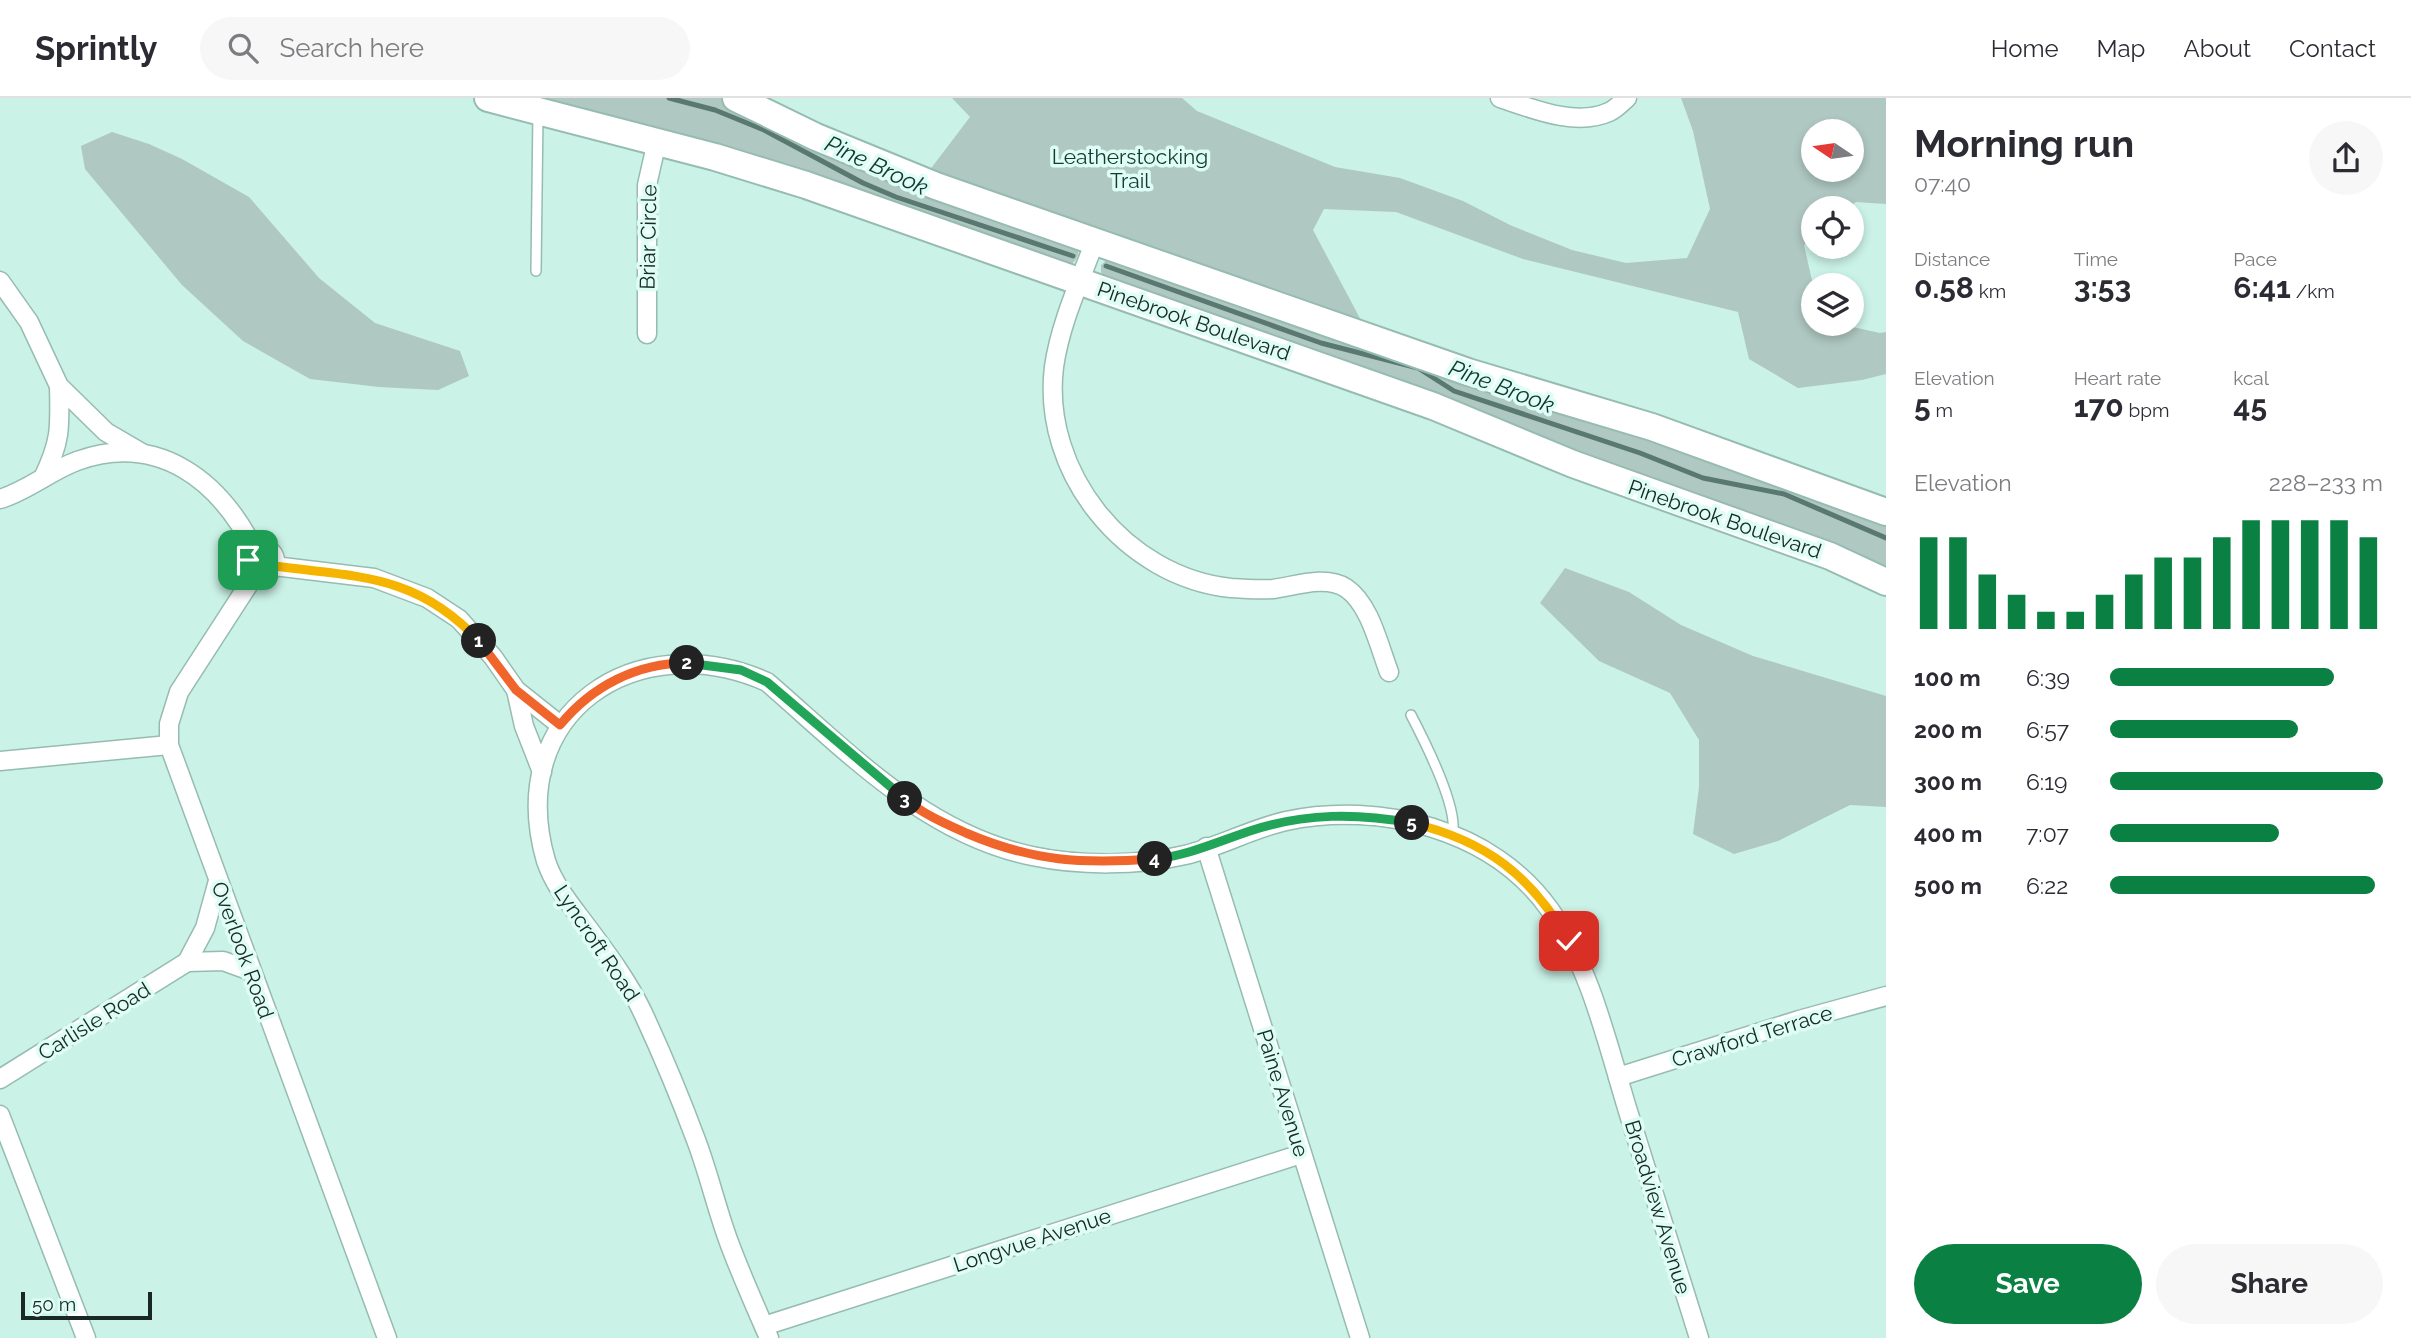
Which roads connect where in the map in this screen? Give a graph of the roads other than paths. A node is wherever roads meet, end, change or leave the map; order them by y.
1 (488, 98) edge
2 (736, 98) edge
3 (1500, 98) edge
4 (1627, 98) edge
5 (538, 111) junction
6 (657, 141) junction
7 (1094, 241) junction
8 (536, 271) dead end
9 (0, 281) edge
10 (1080, 281) junction
11 (647, 334) dead end
12 (59, 386) junction
13 (148, 456) junction
14 (43, 478) junction
15 (0, 499) edge
16 (1886, 512) edge
17 (254, 550) junction
18 (274, 566) junction
19 (256, 573) junction
20 (1886, 582) edge
21 (1389, 672) dead end
22 (516, 690) junction
23 (1411, 716) dead end
24 (560, 725) junction
25 (169, 745) junction
26 (0, 761) edge
27 (542, 772) junction
28 (1452, 835) junction
29 (1206, 847) junction
30 (218, 881) junction
31 (187, 962) junction
32 (251, 971) junction
33 (1885, 1000) edge
34 (1618, 1077) junction
35 (0, 1079) edge
36 (0, 1115) edge
37 (1301, 1154) junction
38 (766, 1332) edge
39 (86, 1338) edge
40 (387, 1338) edge
41 (1360, 1338) edge
42 (1699, 1338) edge

1 - 5 street, Pinebrook Boulevard
2 - 7 street, Pinebrook Boulevard
3 - 4 street
5 - 6 street, Pinebrook Boulevard
5 - 8 lane
6 - 10 street, Pinebrook Boulevard
6 - 11 street, Briar Circle
7 - 10 street
7 - 16 street, Pinebrook Boulevard
9 - 12 street
10 - 20 street, Pinebrook Boulevard
10 - 21 street
12 - 13 street
12 - 14 street
13 - 14 street
13 - 17 street
14 - 15 street
17 - 18 street
17 - 19 street
18 - 19 street
18 - 22 street
19 - 25 street, Overlook Road
22 - 24 street
22 - 27 street
23 - 28 lane
24 - 27 street, Lyncroft Road
24 - 29 street, Lyncroft Road
25 - 26 street
25 - 30 street, Overlook Road
27 - 38 street, Lyncroft Road
28 - 29 street, Lyncroft Road
28 - 34 street, Lyncroft Road
29 - 37 street, Paine Avenue
30 - 31 street
30 - 32 street, Overlook Road
31 - 32 street
31 - 35 street, Carlisle Road
32 - 40 street, Overlook Road
33 - 34 street, Crawford Terrace
34 - 42 street, Broadview Avenue
36 - 39 street
37 - 38 street, Longvue Avenue
37 - 41 street, Paine Avenue

